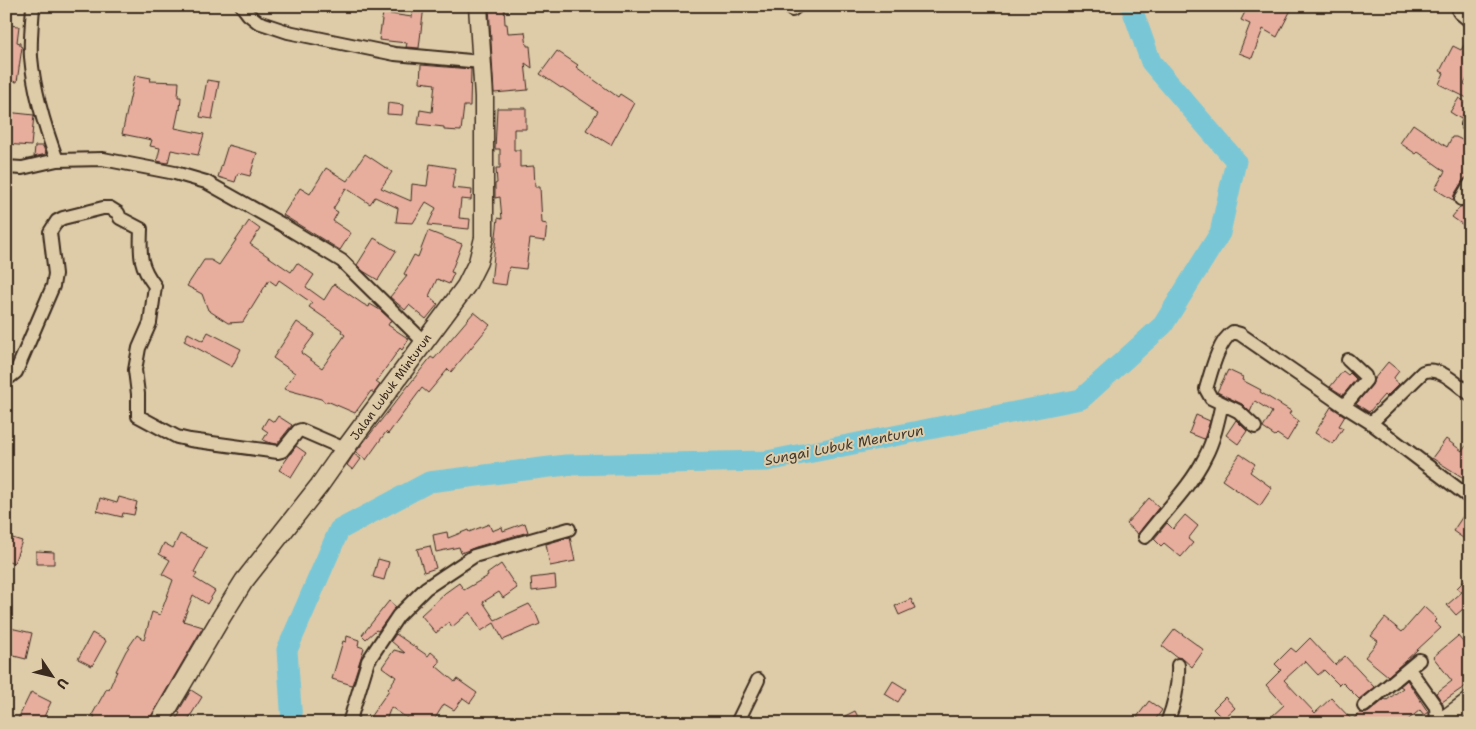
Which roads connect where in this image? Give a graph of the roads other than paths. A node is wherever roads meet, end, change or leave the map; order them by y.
1 (33, 6) edge
2 (242, 6) edge
3 (478, 6) edge
4 (1461, 6) edge
5 (1470, 21) edge
6 (480, 62) junction
7 (1470, 119) edge
8 (1470, 127) edge
9 (57, 160) junction
10 (6, 167) edge
11 (1470, 184) edge
12 (1461, 199) dead end
13 (424, 342) junction
14 (1348, 360) dead end
15 (6, 380) edge
16 (1470, 394) edge
17 (1222, 402) junction
18 (1344, 406) junction
19 (1370, 422) junction
20 (1256, 427) dead end
21 (345, 449) junction
22 (1470, 498) edge
23 (569, 529) dead end
24 (1145, 537) dead end
25 (1419, 660) dead end
26 (1178, 664) dead end
27 (1409, 669) junction
28 (758, 680) dead end
29 (1470, 701) edge
30 (1364, 706) dead end
31 (159, 723) edge
32 (349, 723) edge
33 (737, 723) edge
34 (1167, 723) edge
35 (1438, 723) edge

1 - 9 street
2 - 6 street
3 - 6 street, Jalan Lubuk Minturun
4 - 5 street
6 - 13 street, Jalan Lubuk Minturun
7 - 8 street
9 - 10 street
9 - 13 street
11 - 12 street
13 - 21 street, Jalan Lubuk Minturun
14 - 18 street
15 - 21 street
16 - 19 street
17 - 18 street
17 - 20 street
17 - 24 street
18 - 19 street
19 - 22 street
21 - 31 street, Jalan Lubuk Minturun
23 - 32 street
25 - 27 street
26 - 34 street
27 - 30 street
27 - 35 street
28 - 33 street
29 - 35 street

